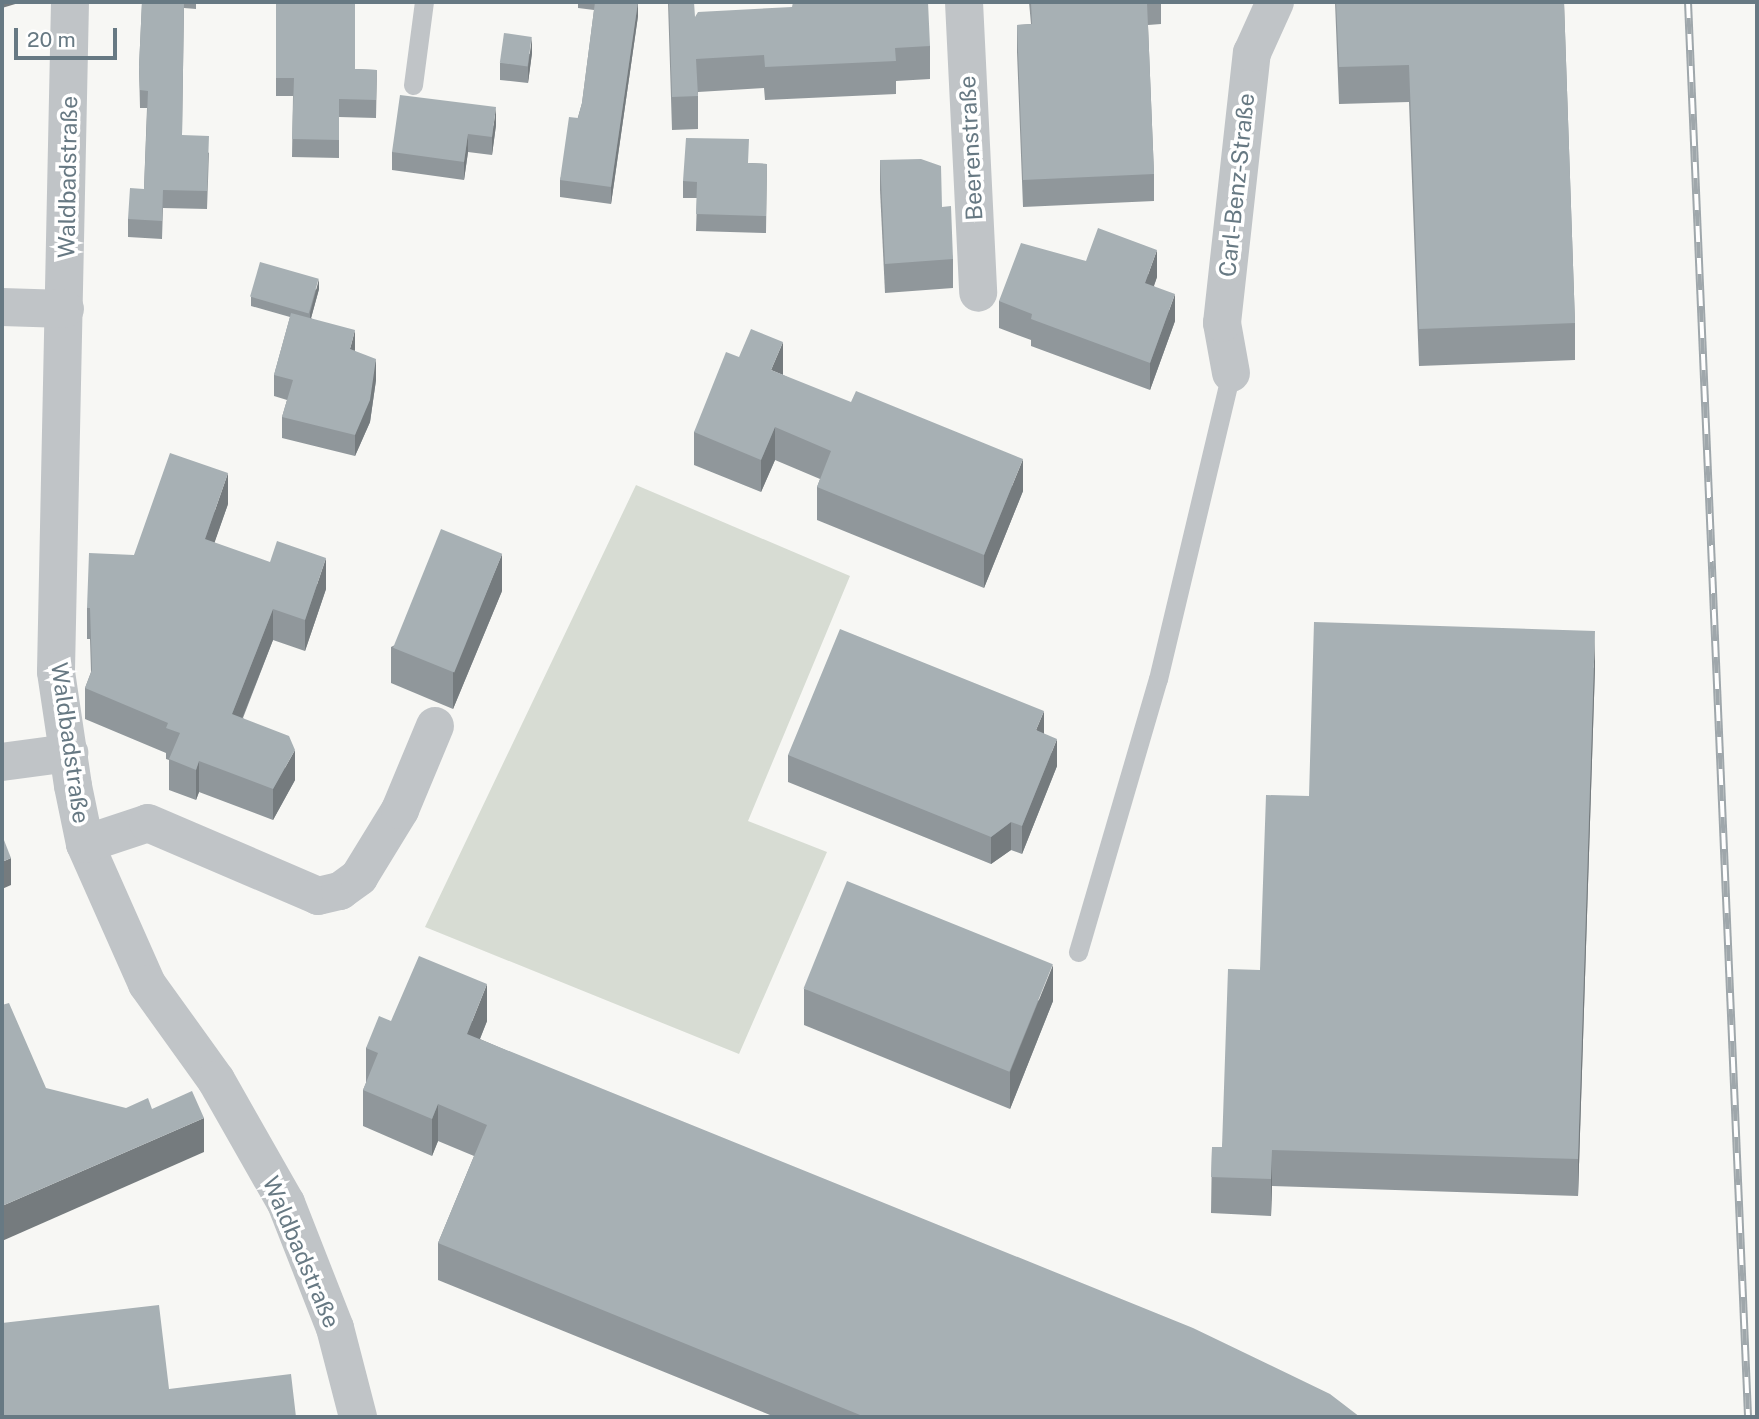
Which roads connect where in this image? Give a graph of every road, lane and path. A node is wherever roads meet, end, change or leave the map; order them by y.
1 (70, 2) edge
2 (424, 2) edge
3 (964, 2) edge
4 (1275, 2) edge
5 (413, 85) dead end
6 (978, 293) dead end
7 (2, 307) edge
8 (65, 309) junction
9 (1231, 373) joint
10 (435, 726) dead end
11 (69, 753) junction
12 (2, 762) edge
13 (85, 845) junction
14 (1078, 952) dead end
15 (358, 1417) edge

1 - 8 street, Waldbadstraße
2 - 5 lane
3 - 6 street, Beerenstraße
4 - 9 street, Carl-Benz-Straße
7 - 8 street
8 - 11 street, Waldbadstraße
9 - 14 lane
10 - 13 street
11 - 12 street
11 - 13 street, Waldbadstraße
13 - 15 street, Waldbadstraße

